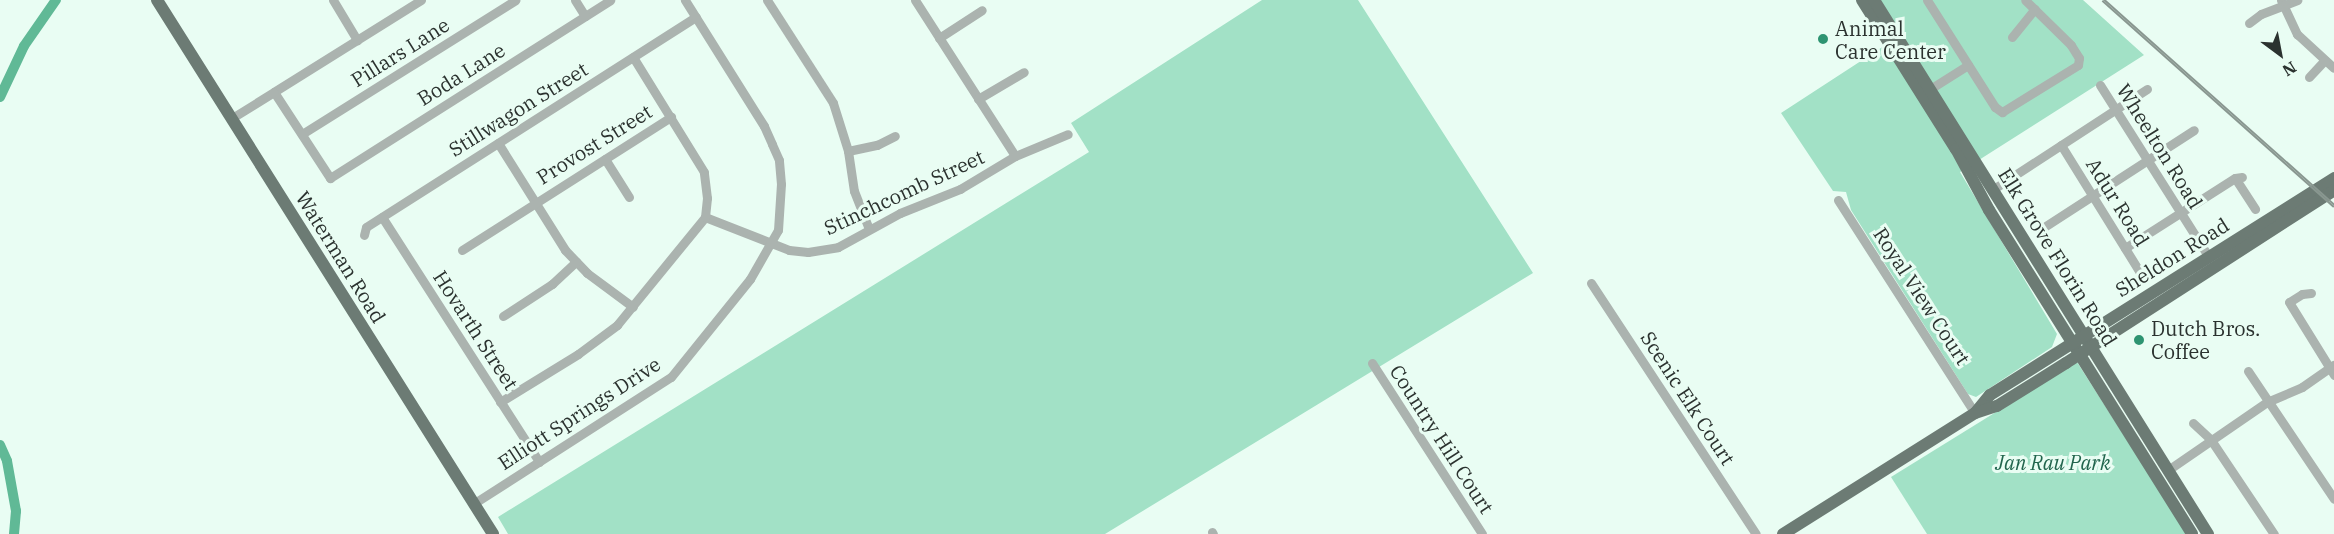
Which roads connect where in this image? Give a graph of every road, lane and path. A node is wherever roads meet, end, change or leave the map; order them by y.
1 (157, 0) edge
2 (333, 0) edge
3 (421, 0) edge
4 (516, 0) edge
5 (575, 0) edge
6 (610, 0) edge
7 (686, 0) edge
8 (767, 0) edge
9 (915, 0) edge
10 (1862, 0) edge
11 (1927, 0) edge
12 (2025, 0) edge
13 (2297, 0) edge
14 (1874, 1) edge
15 (2282, 3) edge
16 (2035, 9) junction
17 (982, 10) dead end
18 (585, 16) junction
19 (696, 17) junction
20 (2249, 23) dead end
21 (2012, 37) dead end
22 (939, 38) junction
23 (357, 40) junction
24 (633, 57) junction
25 (2325, 60) junction
26 (1968, 65) junction
27 (2334, 68) edge
28 (1023, 72) dead end
29 (2309, 77) dead end
30 (2100, 85) dead end
31 (1930, 89) junction
32 (2147, 89) dead end
33 (274, 92) junction
34 (978, 99) junction
35 (2115, 110) junction
36 (671, 117) junction
37 (232, 118) junction
38 (2194, 130) dead end
39 (302, 134) junction
40 (1068, 134) dead end
41 (896, 136) dead end
42 (498, 143) junction
43 (2061, 145) junction
44 (848, 151) junction
45 (1015, 156) junction
46 (605, 159) junction
47 (2148, 161) junction
48 (2334, 178) edge
49 (1974, 182) junction
50 (1992, 190) junction
51 (2334, 190) edge
52 (2093, 196) junction
53 (629, 197) dead end
54 (1838, 200) dead end
55 (536, 202) junction
56 (2255, 209) dead end
57 (2180, 212) junction
58 (382, 217) junction
59 (705, 217) junction
60 (869, 229) junction
61 (2041, 229) dead end
62 (364, 235) dead end
63 (771, 244) junction
64 (2227, 244) junction
65 (2125, 248) junction
66 (462, 250) dead end
67 (2208, 256) junction
68 (576, 262) junction
69 (2144, 279) dead end
70 (1591, 283) dead end
71 (2188, 283) junction
72 (2311, 293) dead end
73 (633, 307) junction
74 (503, 316) dead end
75 (2085, 334) junction
76 (2072, 342) junction
77 (2092, 346) junction
78 (2079, 354) junction
79 (1371, 363) dead end
80 (2332, 369) edge
81 (2248, 371) dead end
82 (500, 402) junction
83 (2267, 402) junction
84 (1975, 412) junction
85 (2193, 423) dead end
86 (2211, 441) junction
87 (539, 462) junction
88 (2168, 470) junction
89 (2334, 499) edge
90 (474, 504) junction
91 (493, 534) edge
92 (1482, 534) edge
93 (1756, 534) edge
94 (1783, 534) edge
95 (2192, 534) edge
96 (2208, 534) edge
97 (2274, 534) edge

1 - 37 main road, Waterman Road
2 - 23 street
3 - 23 street
4 - 39 street, Pillars Lane
5 - 18 street
6 - 18 street, Boda Lane
7 - 19 street, Elliott Springs Drive
8 - 44 street
9 - 22 street
10 - 49 main road, Elk Grove Florin Road
11 - 26 street
12 - 16 street
13 - 15 street
14 - 31 main road, Elk Grove Florin Road
15 - 20 street
15 - 25 street
16 - 21 street
16 - 26 street
17 - 22 street
18 - 39 street, Boda Lane
19 - 24 street, Stillwagon Street
19 - 63 street, Elliott Springs Drive
22 - 34 street
23 - 33 street
24 - 36 street
24 - 42 street, Stillwagon Street
25 - 27 street
25 - 29 street
26 - 31 street
28 - 34 street
30 - 35 street, Wheelton Road
31 - 50 main road, Elk Grove Florin Road
32 - 35 street
33 - 37 street
33 - 39 street
34 - 45 street
35 - 43 street
35 - 47 street, Wheelton Road
36 - 46 street, Provost Street
36 - 59 street
37 - 90 main road, Waterman Road
38 - 47 street
40 - 45 street, Stinchcomb Street
41 - 44 street
42 - 55 street
42 - 58 street, Stillwagon Street
43 - 50 street
43 - 52 street, Adur Road
44 - 60 street
45 - 60 street, Stinchcomb Street
46 - 53 street
46 - 55 street, Provost Street
47 - 52 street
47 - 57 street, Wheelton Road
48 - 64 main road, Sheldon Road
49 - 50 main road
49 - 76 main road, Elk Grove Florin Road
50 - 75 main road, Elk Grove Florin Road
51 - 71 main road, Sheldon Road
52 - 61 street
52 - 65 street, Adur Road
54 - 84 street, Royal View Court
55 - 66 street, Provost Street
55 - 68 street
56 - 57 street
57 - 65 street
57 - 67 street, Wheelton Road
58 - 62 street, Stillwagon Street
58 - 82 street, Hovarth Street
59 - 63 street, Stinchcomb Street
59 - 73 street
60 - 63 street, Stinchcomb Street
63 - 87 street, Elliott Springs Drive
64 - 67 main road, Sheldon Road
64 - 71 main road
65 - 69 street, Adur Road
67 - 75 main road, Sheldon Road
68 - 73 street
68 - 74 street
70 - 93 street, Scenic Elk Court
71 - 77 main road, Sheldon Road
72 - 80 street
73 - 82 street
75 - 76 main road, Sheldon Road
75 - 77 main road, Elk Grove Florin Road
76 - 78 main road, Elk Grove Florin Road
76 - 84 main road, Sheldon Road
77 - 78 main road, Sheldon Road
77 - 88 main road, Elk Grove Florin Road
78 - 84 main road, Sheldon Road
78 - 95 main road, Elk Grove Florin Road
79 - 92 street, Country Hill Court
80 - 83 street
81 - 83 street
82 - 87 street, Hovarth Street
83 - 86 street
83 - 89 street
84 - 94 main road, Sheldon Road
85 - 86 street
86 - 88 street
86 - 97 street
87 - 90 street, Elliott Springs Drive
88 - 96 main road, Elk Grove Florin Road
90 - 91 main road, Waterman Road

